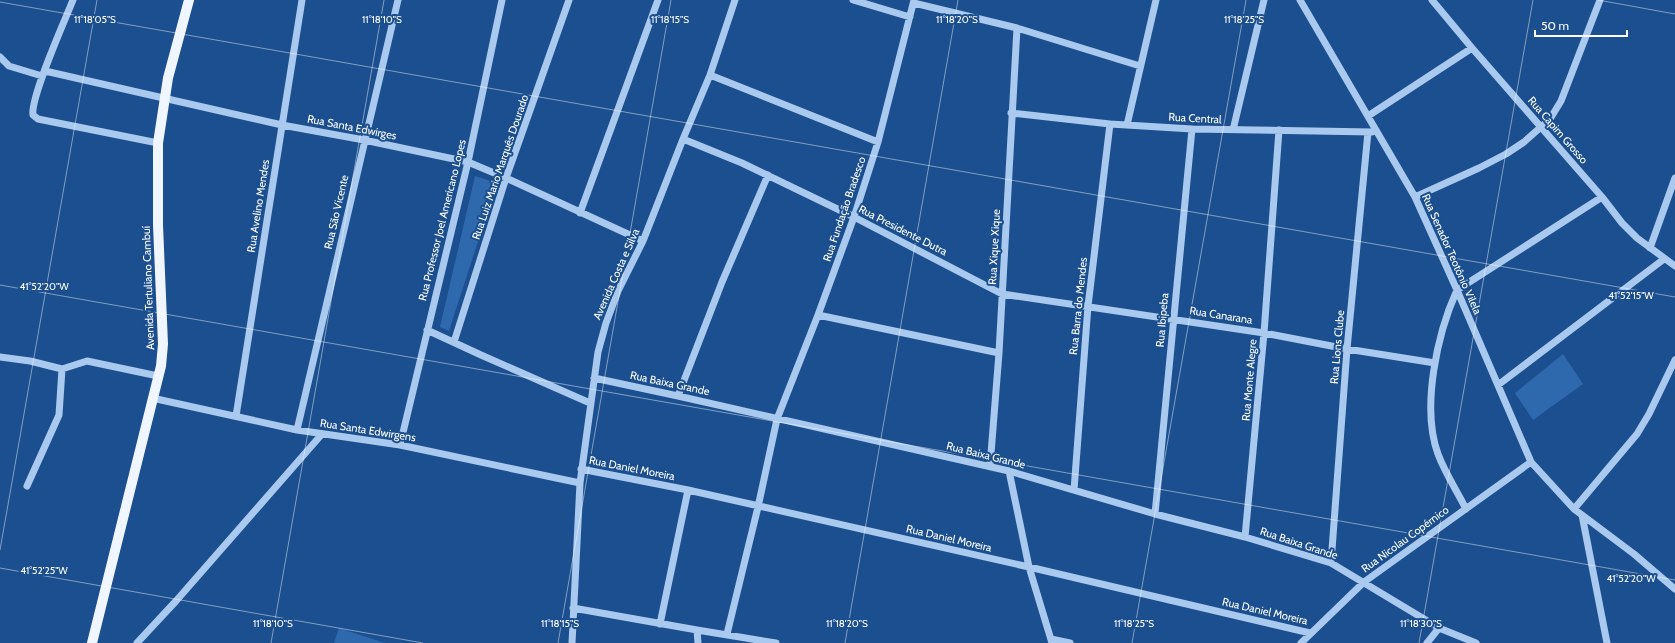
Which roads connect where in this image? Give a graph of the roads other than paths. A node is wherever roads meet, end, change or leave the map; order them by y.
1 (73, 0) edge
2 (189, 0) edge
3 (302, 0) edge
4 (398, 0) edge
5 (502, 0) edge
6 (569, 0) edge
7 (658, 0) edge
8 (735, 0) edge
9 (853, 0) edge
10 (1156, 0) edge
11 (1264, 0) edge
12 (1300, 0) edge
13 (1432, 0) edge
14 (1600, 0) edge
15 (914, 1) edge
16 (910, 17) junction
17 (1017, 28) junction
18 (1472, 48) junction
19 (0, 57) edge
20 (1140, 66) junction
21 (44, 74) junction
22 (710, 75) junction
23 (164, 98) junction
24 (1012, 113) junction
25 (1368, 116) junction
26 (1110, 124) junction
27 (282, 125) junction
28 (1127, 125) junction
29 (1541, 127) junction
30 (1192, 129) junction
31 (1233, 130) junction
32 (1279, 130) junction
33 (1368, 132) junction
34 (1377, 132) junction
35 (683, 138) junction
36 (364, 140) junction
37 (878, 142) junction
38 (158, 143) junction
39 (468, 162) junction
40 (768, 175) junction
41 (506, 178) junction
42 (1675, 178) edge
43 (1602, 197) junction
44 (1415, 198) junction
45 (580, 213) junction
46 (854, 217) junction
47 (643, 241) junction
48 (1650, 248) junction
49 (1664, 259) junction
50 (1675, 266) edge
51 (1457, 290) junction
52 (1002, 294) junction
53 (1088, 306) junction
54 (818, 315) junction
55 (1173, 319) junction
56 (427, 330) junction
57 (1264, 333) junction
58 (454, 342) junction
59 (1347, 349) junction
60 (999, 353) junction
61 (0, 357) edge
62 (1675, 360) edge
63 (1436, 363) junction
64 (62, 369) junction
65 (158, 376) junction
66 (594, 378) junction
67 (1498, 385) junction
68 (678, 396) junction
69 (152, 398) junction
70 (590, 403) junction
71 (236, 416) junction
72 (777, 419) junction
73 (297, 430) junction
74 (322, 434) junction
75 (400, 445) junction
76 (1531, 462) junction
77 (990, 466) junction
78 (581, 469) junction
79 (1009, 471) junction
80 (580, 483) junction
81 (27, 486) dead end
82 (688, 490) junction
83 (1074, 490) junction
84 (758, 507) junction
85 (1466, 509) junction
86 (1574, 509) junction
87 (1155, 514) junction
88 (1582, 514) junction
89 (1245, 537) junction
90 (1331, 563) junction
91 (1029, 567) junction
92 (1364, 582) junction
93 (1675, 589) edge
94 (573, 608) junction
95 (660, 624) junction
96 (1439, 628) junction
97 (697, 630) junction
98 (1310, 633) junction
99 (727, 634) junction
100 (1051, 641) edge
101 (92, 643) edge
102 (137, 643) edge
103 (572, 643) edge
104 (698, 643) edge
105 (776, 643) edge
106 (1070, 643) edge
107 (1301, 643) edge
108 (1427, 643) edge
109 (1476, 643) edge
110 (1607, 643) edge

1 - 21 street
2 - 23 main road, Avenida Tertuliano Cambuí
3 - 27 street, Rua Avelino Mendes
4 - 36 street, Rua São Vicente
5 - 39 street, Rua Professor Joel Americano Lopes
6 - 41 street, Rua Luiz Mario Marquês Dourado
7 - 45 street
8 - 22 street, Avenida Costa e Silva
9 - 16 street
10 - 20 street
11 - 31 street
12 - 25 street, Rua Senador Teotônio Vilela
13 - 18 street, Rua Capim Grosso
14 - 29 street
15 - 16 street, Rua Fundação Bradesco
15 - 17 street
16 - 37 street, Rua Fundação Bradesco
17 - 20 street
17 - 24 street, Rua Xique Xique
18 - 25 street
18 - 29 street, Rua Capim Grosso
19 - 21 street, Rua Santa Edwirges
20 - 28 street
21 - 23 street, Rua Santa Edwirges
21 - 38 street
22 - 35 street, Avenida Costa e Silva
22 - 37 street
23 - 27 street, Rua Santa Edwirges
23 - 38 main road, Avenida Tertuliano Cambuí
24 - 26 street, Rua Central
24 - 52 street, Rua Xique Xique
25 - 34 street, Rua Senador Teotônio Vilela
26 - 28 street, Rua Central
26 - 53 street, Rua Barra do Mendes
27 - 36 street, Rua Santa Edwirges
27 - 71 street, Rua Avelino Mendes
28 - 30 street, Rua Central
29 - 43 street, Rua Capim Grosso
29 - 44 street
30 - 31 street, Rua Central
30 - 55 street, Rua Ibipeba
31 - 32 street, Rua Central
32 - 33 street, Rua Central
32 - 57 street, Rua Monte Alegre
33 - 34 street, Rua Central
33 - 59 street, Rua Lions Clube
34 - 44 street, Rua Senador Teotônio Vilela
35 - 40 street, Rua Presidente Dutra
35 - 47 street, Avenida Costa e Silva
36 - 39 street, Rua Santa Edwirges
36 - 73 street, Rua São Vicente
37 - 46 street, Rua Fundação Bradesco
38 - 65 main road, Avenida Tertuliano Cambuí
39 - 41 street, Rua Santa Edwirges
39 - 56 street, Rua Professor Joel Americano Lopes
40 - 46 street, Rua Presidente Dutra
40 - 68 street
41 - 45 street, Rua Santa Edwirges
41 - 58 street, Rua Luiz Mario Marquês Dourado
42 - 48 street
43 - 48 street, Rua Capim Grosso
43 - 51 street
44 - 51 street, Rua Senador Teotônio Vilela
45 - 47 street, Rua Santa Edwirges
46 - 52 street, Rua Presidente Dutra
46 - 54 street, Rua Fundação Bradesco
47 - 66 street, Avenida Costa e Silva
48 - 49 street, Rua Capim Grosso
49 - 50 street, Rua Capim Grosso
49 - 67 street
51 - 63 street
51 - 67 street, Rua Senador Teotônio Vilela
52 - 53 street, Rua Canarana
52 - 60 street, Rua Xique Xique
53 - 55 street, Rua Canarana
53 - 83 street, Rua Barra do Mendes
54 - 60 street
54 - 72 street, Rua Fundação Bradesco
55 - 57 street, Rua Canarana
55 - 87 street, Rua Ibipeba
56 - 58 street
56 - 75 street, Rua Professor Joel Americano Lopes
57 - 59 street, Rua Canarana
57 - 89 street, Rua Monte Alegre
58 - 70 street
59 - 63 street, Rua Canarana
59 - 90 street, Rua Lions Clube
60 - 77 street, Rua Xique Xique
61 - 64 street
62 - 86 street
63 - 85 street
64 - 65 street
64 - 81 street
65 - 69 main road, Avenida Tertuliano Cambuí
66 - 68 street, Rua Baixa Grande
66 - 70 street, Avenida Costa e Silva
67 - 76 street, Rua Senador Teotônio Vilela
68 - 72 street, Rua Baixa Grande
69 - 71 street, Rua Santa Edwirgens
69 - 101 main road, Avenida Tertuliano Cambuí
70 - 78 street, Avenida Costa e Silva
71 - 73 street, Rua Santa Edwirgens
72 - 77 street, Rua Baixa Grande
72 - 84 street, Rua Fundação Bradesco
73 - 74 street, Rua Santa Edwirgens
74 - 75 street, Rua Santa Edwirgens
74 - 102 street
75 - 80 street, Rua Santa Edwirgens
76 - 85 street, Rua Nicolau Copérnico
76 - 86 street, Rua Senador Teotônio Vilela
77 - 79 street, Rua Baixa Grande
78 - 80 street, Avenida Costa e Silva
78 - 82 street, Rua Daniel Moreira
79 - 83 street, Rua Baixa Grande
79 - 91 street
80 - 94 street, Avenida Costa e Silva
82 - 84 street, Rua Daniel Moreira
82 - 95 street
83 - 87 street, Rua Baixa Grande
84 - 91 street, Rua Daniel Moreira
84 - 99 street, Rua Fundação Bradesco
85 - 92 street, Rua Nicolau Copérnico
86 - 88 street, Rua Senador Teotônio Vilela
87 - 89 street, Rua Baixa Grande
88 - 93 street, Rua Senador Teotônio Vilela
88 - 110 street
89 - 90 street, Rua Baixa Grande
90 - 92 street, Rua Baixa Grande
91 - 98 street, Rua Daniel Moreira
91 - 100 street
92 - 96 street, Rua Baixa Grande
92 - 98 street, Rua Nicolau Copérnico
94 - 95 street
94 - 103 street, Avenida Costa e Silva
95 - 97 street
96 - 108 street
96 - 109 street, Rua Baixa Grande
97 - 99 street
97 - 104 street
98 - 107 street, Rua Nicolau Copérnico
99 - 105 street
100 - 106 street

